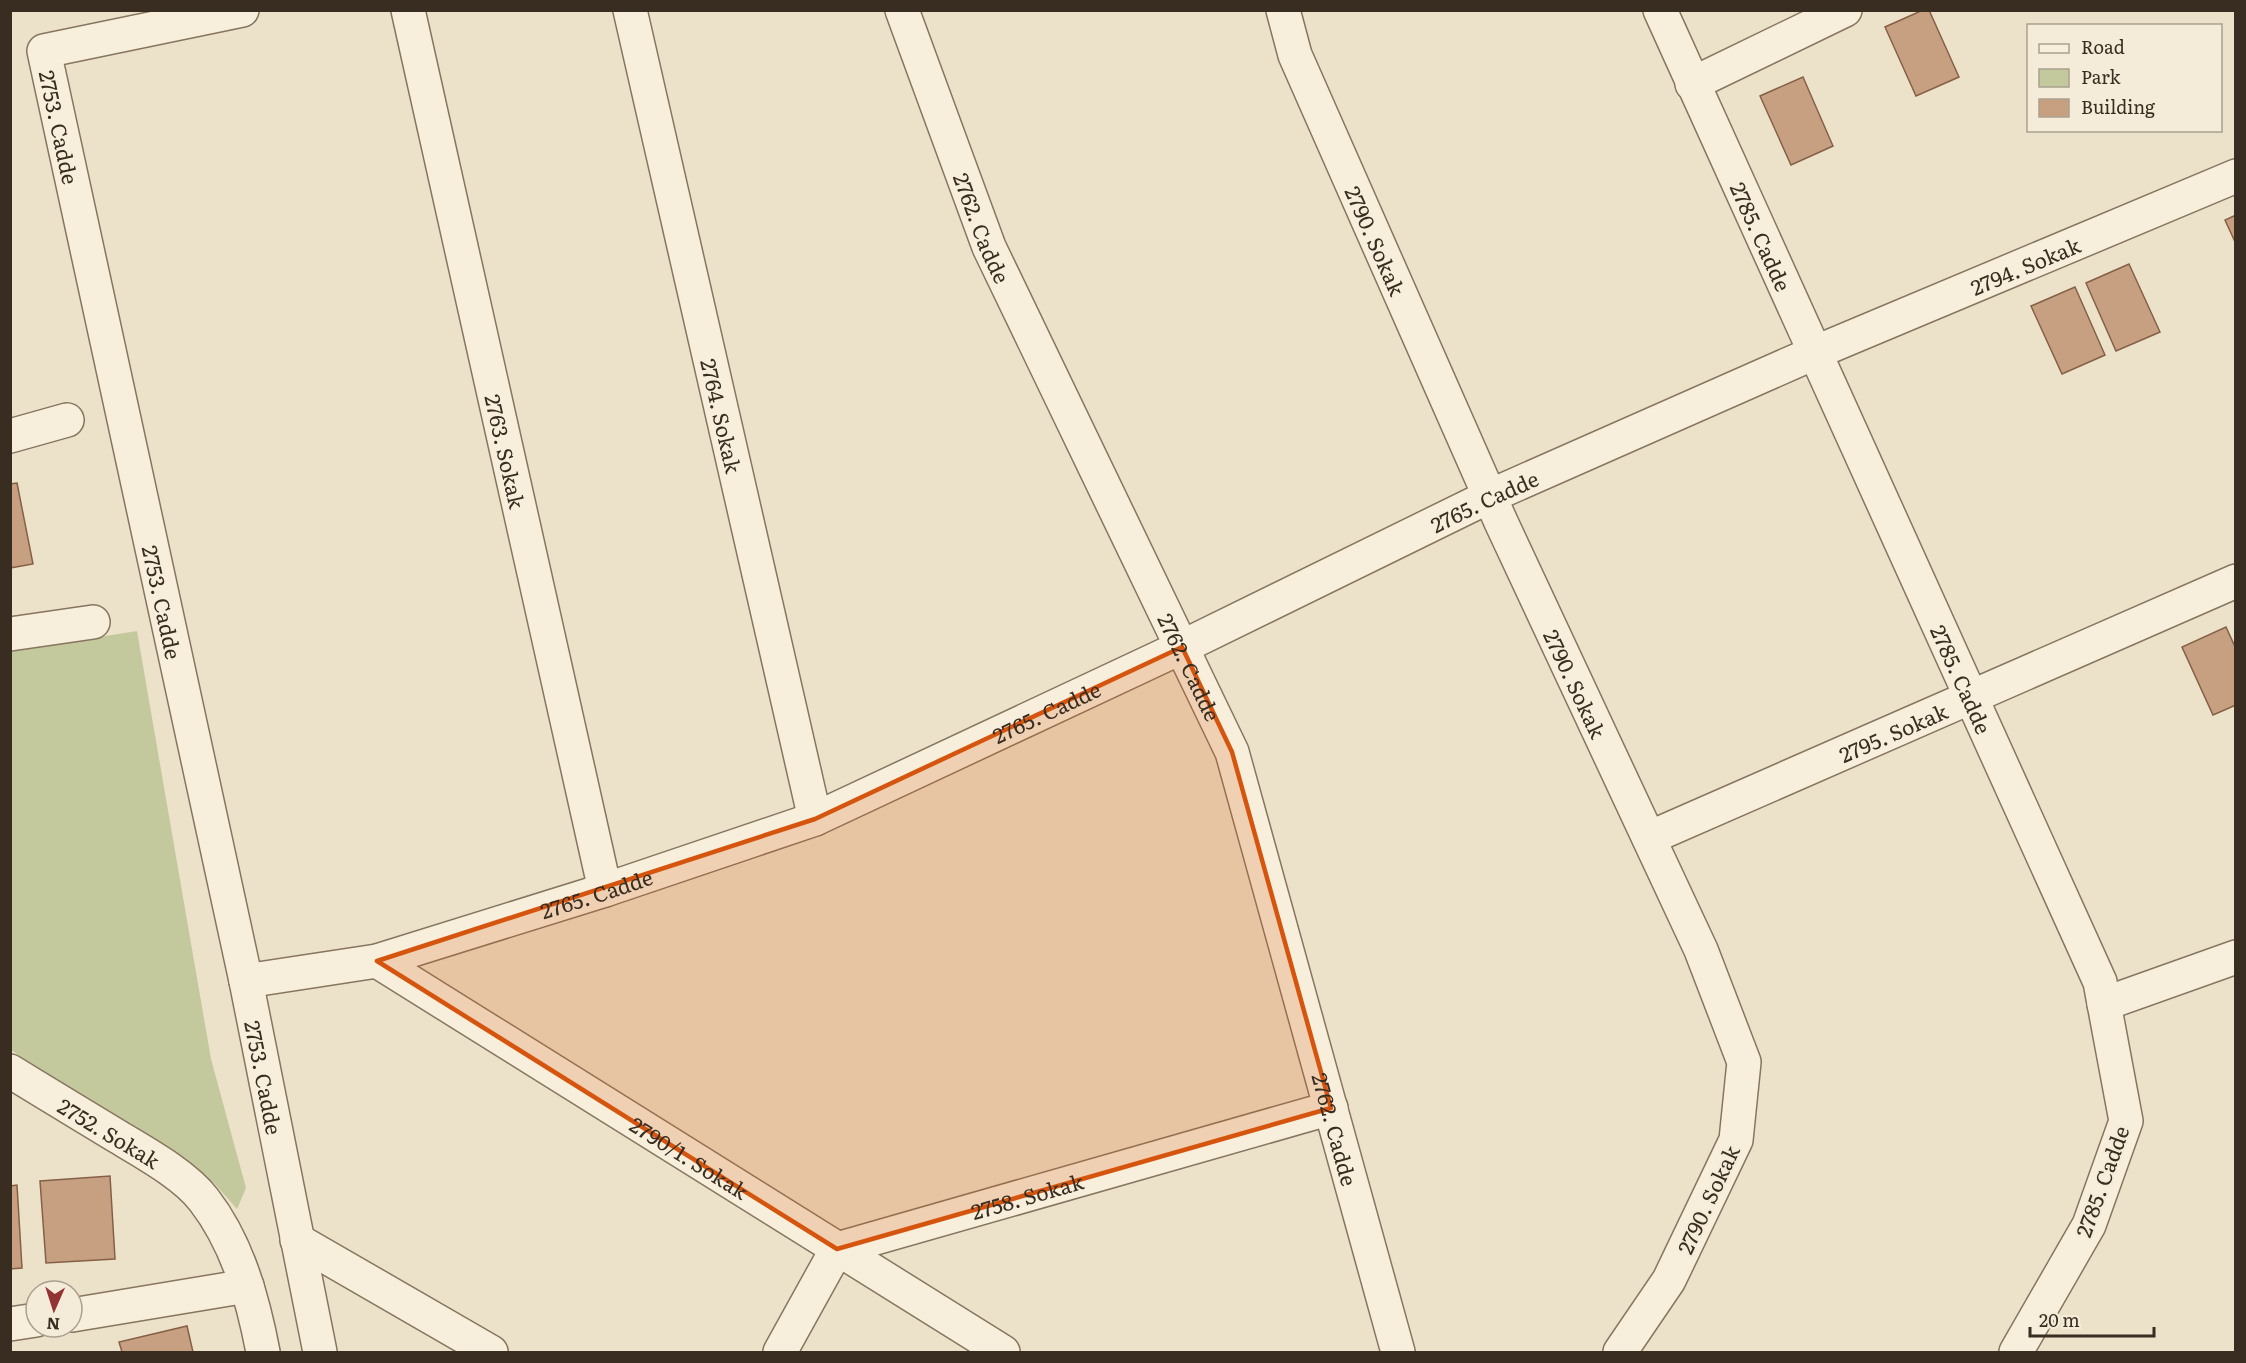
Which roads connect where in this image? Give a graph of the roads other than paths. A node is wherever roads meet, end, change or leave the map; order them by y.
1 (242, 10) edge
2 (408, 10) edge
3 (630, 10) edge
4 (902, 10) edge
5 (1283, 10) edge
6 (1660, 10) edge
7 (1845, 10) edge
8 (1692, 84) junction
9 (2235, 176) edge
10 (1814, 353) junction
11 (67, 420) dead end
12 (10, 436) edge
13 (1490, 496) junction
14 (2235, 581) edge
15 (93, 622) dead end
16 (10, 634) edge
17 (1182, 647) junction
18 (1970, 696) junction
19 (815, 819) junction
20 (1648, 838) junction
21 (605, 890) junction
22 (2235, 957) edge
23 (377, 961) junction
24 (246, 981) junction
25 (2104, 1004) junction
26 (10, 1071) edge
27 (1331, 1108) junction
28 (297, 1240) junction
29 (837, 1249) junction
30 (247, 1286) junction
31 (84, 1313) edge
32 (263, 1353) edge
33 (320, 1353) edge
34 (491, 1353) edge
35 (780, 1353) edge
36 (1003, 1353) edge
37 (1398, 1353) edge
38 (1620, 1353) edge
39 (2016, 1353) edge

1 - 24 street, 2753. Cadde
2 - 21 street, 2763. Sokak
3 - 19 street, 2764. Sokak
4 - 17 street, 2762. Cadde
5 - 13 street, 2790. Sokak
6 - 8 street, 2785. Cadde
7 - 8 street
8 - 10 street, 2785. Cadde
9 - 10 street, 2794. Sokak
10 - 13 street, 2765. Cadde
10 - 18 street, 2785. Cadde
11 - 12 street
13 - 17 street, 2765. Cadde
13 - 20 street, 2790. Sokak
14 - 18 street, 2795. Sokak
15 - 16 street
17 - 19 street, 2765. Cadde
17 - 27 street, 2762. Cadde
18 - 20 street, 2795. Sokak
18 - 25 street, 2785. Cadde
19 - 21 street, 2765. Cadde
20 - 38 street, 2790. Sokak
21 - 23 street, 2765. Cadde
22 - 25 street
23 - 24 street, 2765. Cadde
23 - 29 street, 2790/1. Sokak
24 - 28 street, 2753. Cadde
25 - 39 street, 2785. Cadde
26 - 30 street, 2752. Sokak
27 - 29 street, 2758. Sokak
27 - 37 street, 2762. Cadde
28 - 33 street, 2753. Cadde
28 - 34 street
29 - 35 street
29 - 36 street, 2790/1. Sokak
30 - 31 street
30 - 32 street, 2752. Sokak

